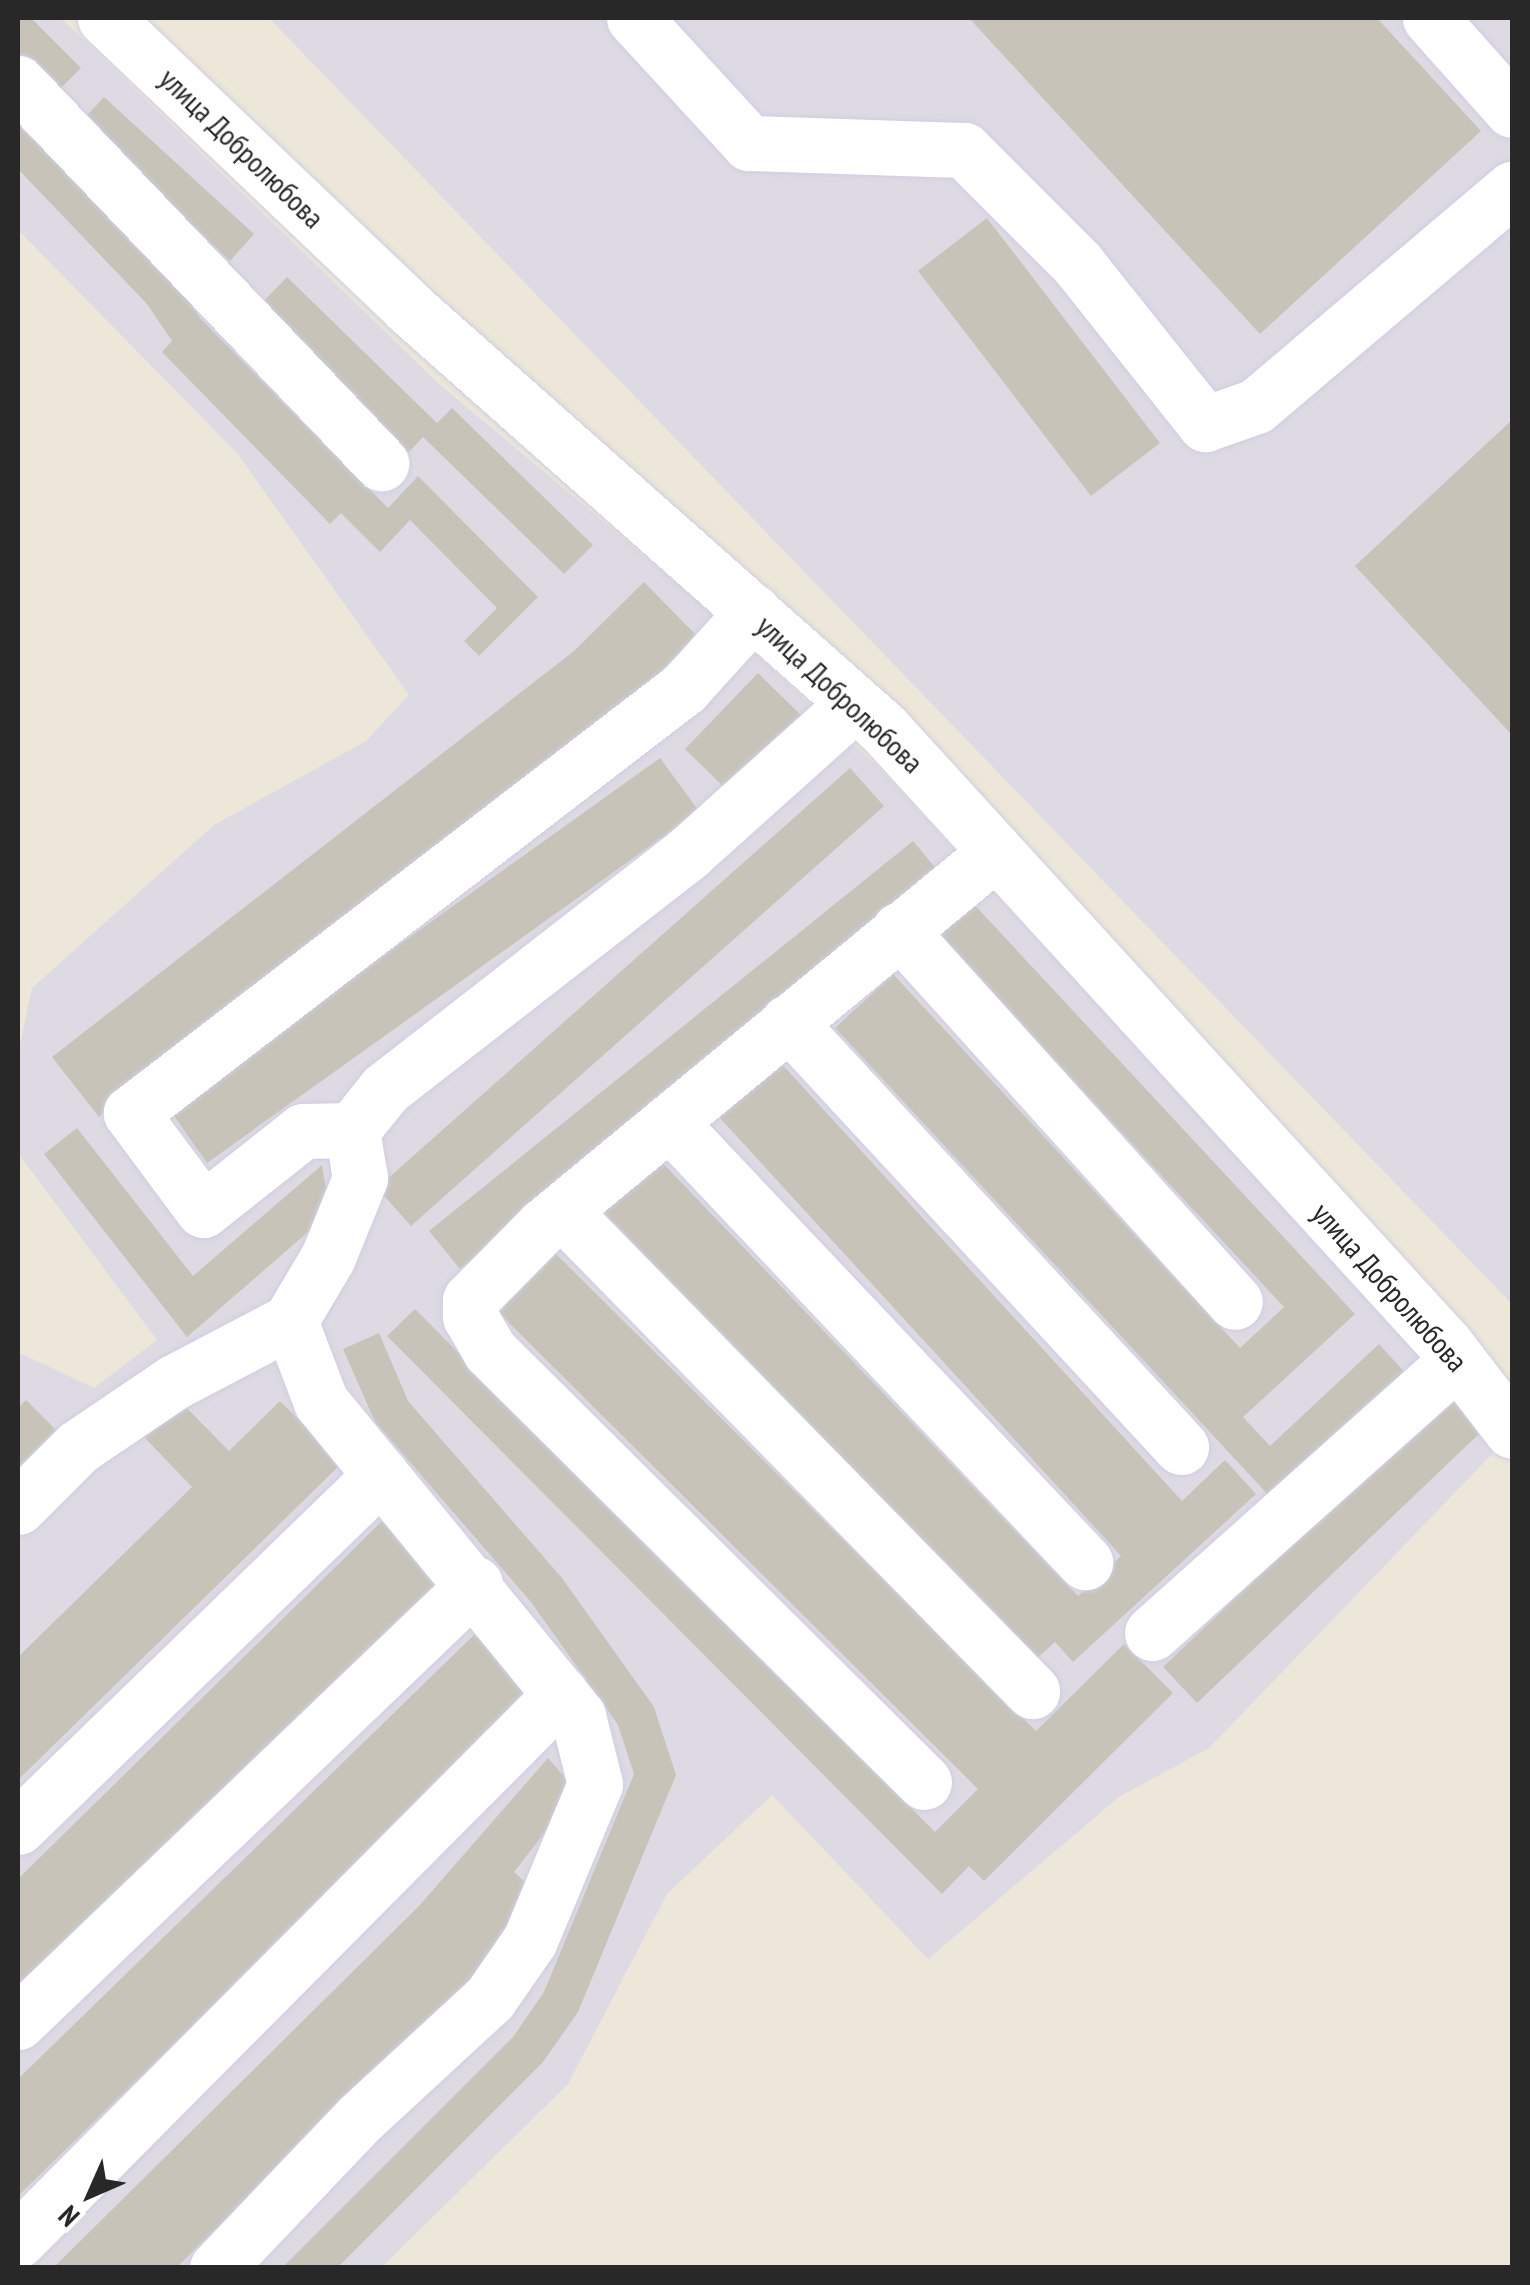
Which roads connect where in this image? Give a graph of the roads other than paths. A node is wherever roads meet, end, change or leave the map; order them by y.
1 (105, 18) edge
2 (634, 18) edge
3 (1430, 18) edge
4 (18, 83) edge
5 (1512, 110) edge
6 (1512, 189) edge
7 (381, 463) dead end
8 (753, 612) junction
9 (856, 703) junction
10 (996, 852) junction
11 (899, 930) junction
12 (788, 1022) junction
13 (669, 1122) junction
14 (352, 1130) junction
15 (562, 1211) junction
16 (1235, 1302) dead end
17 (290, 1321) junction
18 (1457, 1360) junction
19 (1512, 1431) edge
20 (1182, 1447) dead end
21 (381, 1475) junction
22 (18, 1507) edge
23 (1085, 1562) dead end
24 (475, 1584) junction
25 (1152, 1633) dead end
26 (1032, 1691) dead end
27 (561, 1694) junction
28 (924, 1782) dead end
29 (18, 1827) edge
30 (18, 2022) edge
31 (18, 2240) edge
32 (217, 2268) edge

1 - 8 street, улица Добролюбова
2 - 6 street
3 - 5 street
4 - 7 street
8 - 9 street, улица Добролюбова
8 - 14 street
9 - 10 street, улица Добролюбова
9 - 14 street
10 - 11 street
10 - 18 street, улица Добролюбова
11 - 12 street
11 - 16 street
12 - 13 street
12 - 20 street
13 - 15 street
13 - 23 street
14 - 17 street
15 - 26 street
15 - 28 street
17 - 21 street
17 - 22 street
18 - 19 street, улица Добролюбова
18 - 25 street
21 - 24 street
21 - 29 street
24 - 27 street
24 - 30 street
27 - 31 street
27 - 32 street

